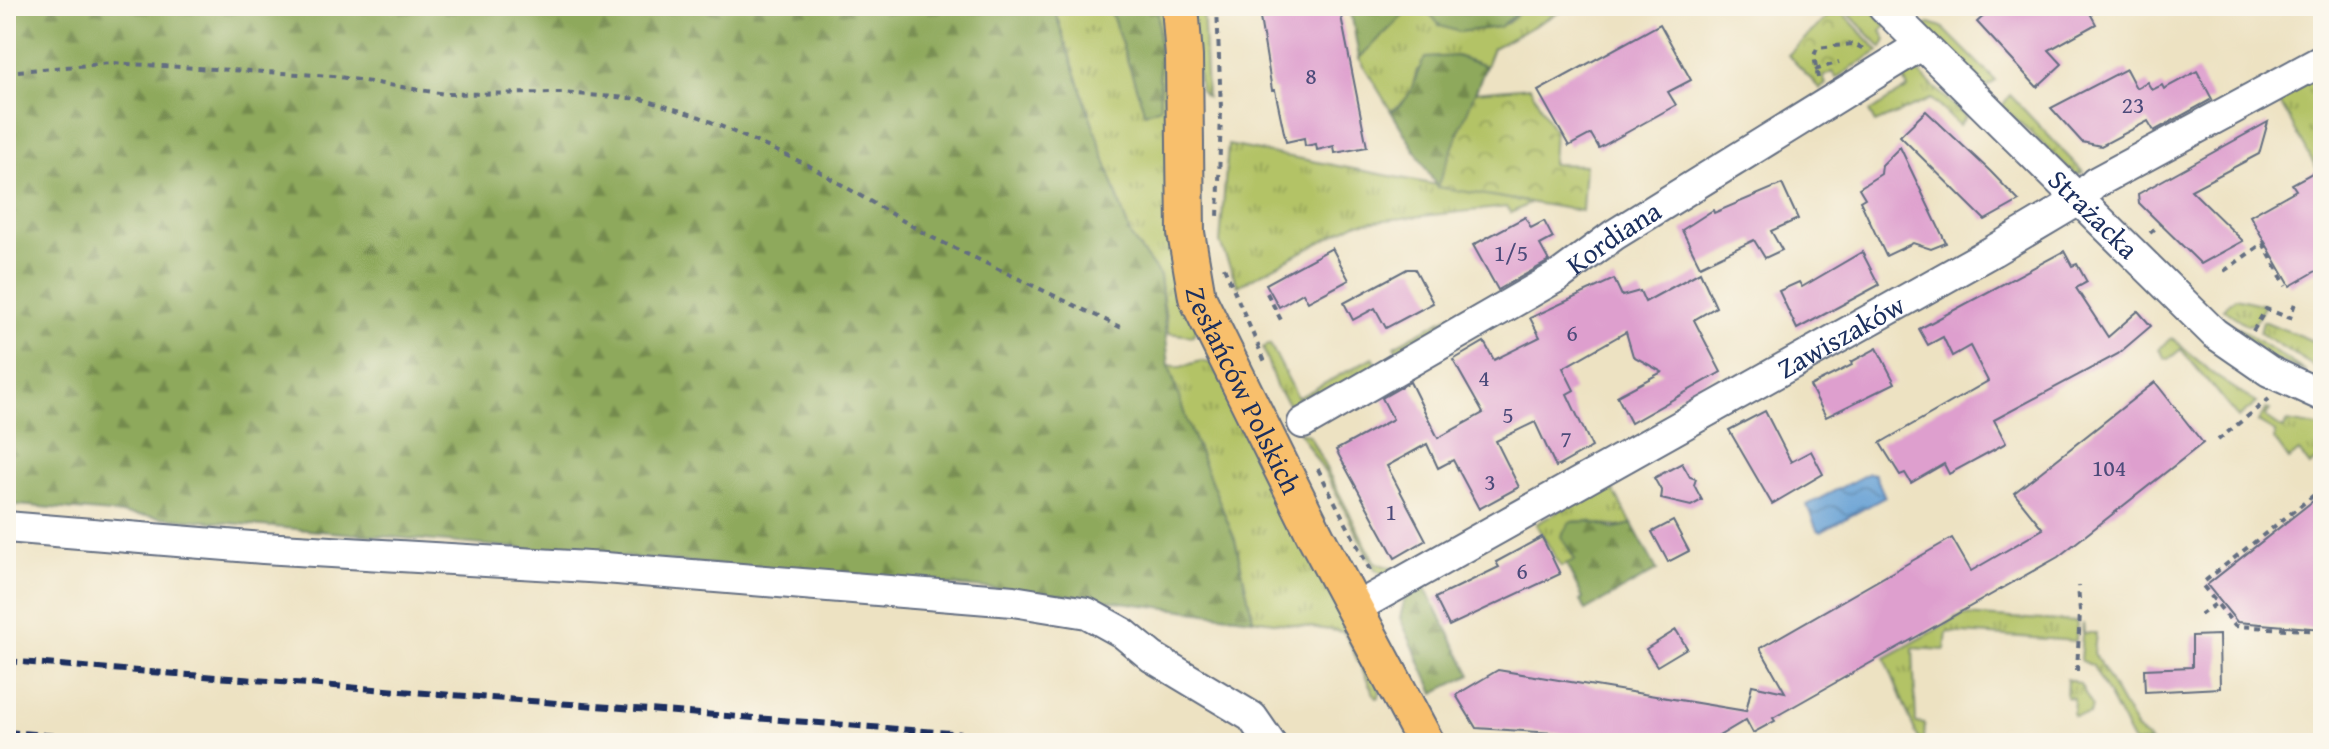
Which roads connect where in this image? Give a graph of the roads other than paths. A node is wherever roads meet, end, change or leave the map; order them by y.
1 (1180, 6) edge
2 (1887, 7) edge
3 (1921, 45) junction
4 (2323, 60) edge
5 (2077, 201) junction
6 (2323, 396) edge
7 (1303, 423) dead end
8 (6, 527) edge
9 (1354, 609) junction
10 (1270, 743) edge
11 (1426, 743) edge

1 - 9 main road, Zesłańców Polskich
2 - 3 street, Strażacka
3 - 5 street, Strażacka
3 - 7 street, Kordiana
4 - 5 street, Zawiszaków
5 - 6 street, Strażacka
5 - 9 street, Zawiszaków
8 - 10 street
9 - 11 main road, Zesłańców Polskich

